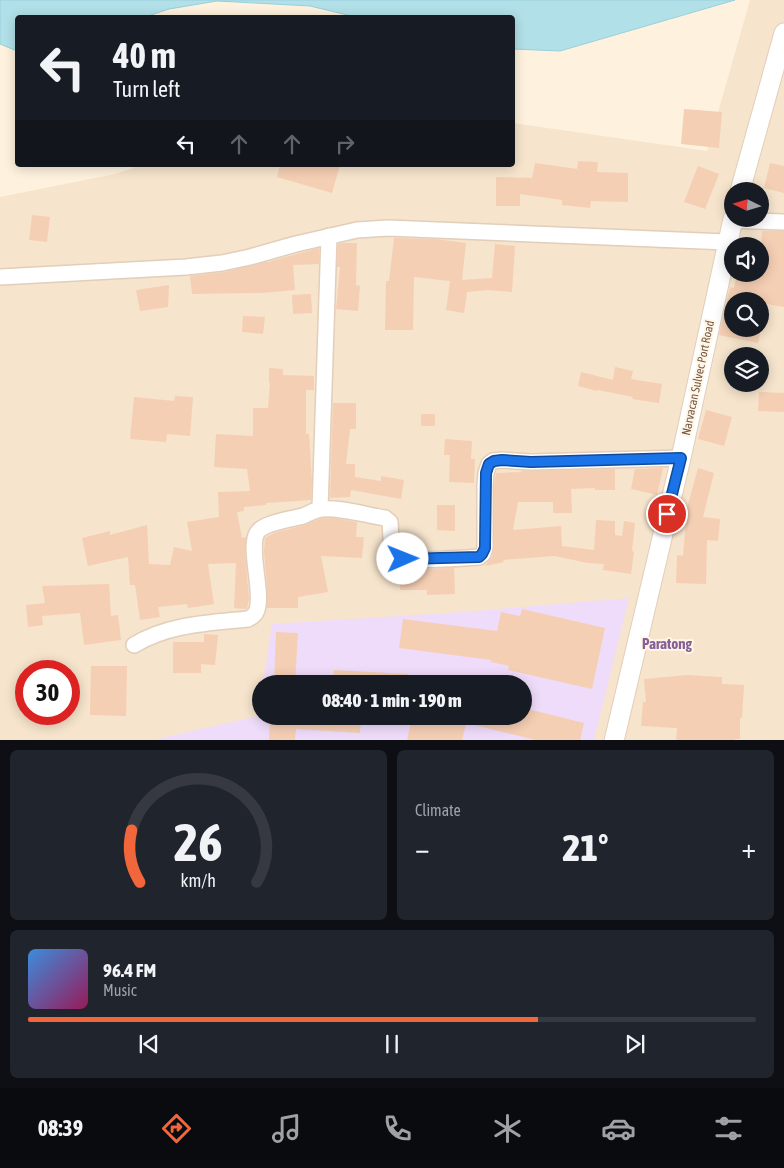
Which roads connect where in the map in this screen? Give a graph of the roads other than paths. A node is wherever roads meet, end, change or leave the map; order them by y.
1 (784, 33) edge
2 (743, 182) edge
3 (769, 221) edge
4 (784, 222) edge
5 (329, 236) junction
6 (724, 242) edge
7 (724, 256) edge
8 (0, 277) edge
9 (681, 458) junction
10 (320, 509) junction
11 (134, 645) dead end
12 (614, 740) edge

1 - 2 street
3 - 4 street
5 - 6 street
5 - 8 street
5 - 10 street
7 - 9 street, Narvacan Sulvec Port Road
9 - 10 street
9 - 12 street, Narvacan Sulvec Port Road
10 - 11 street

